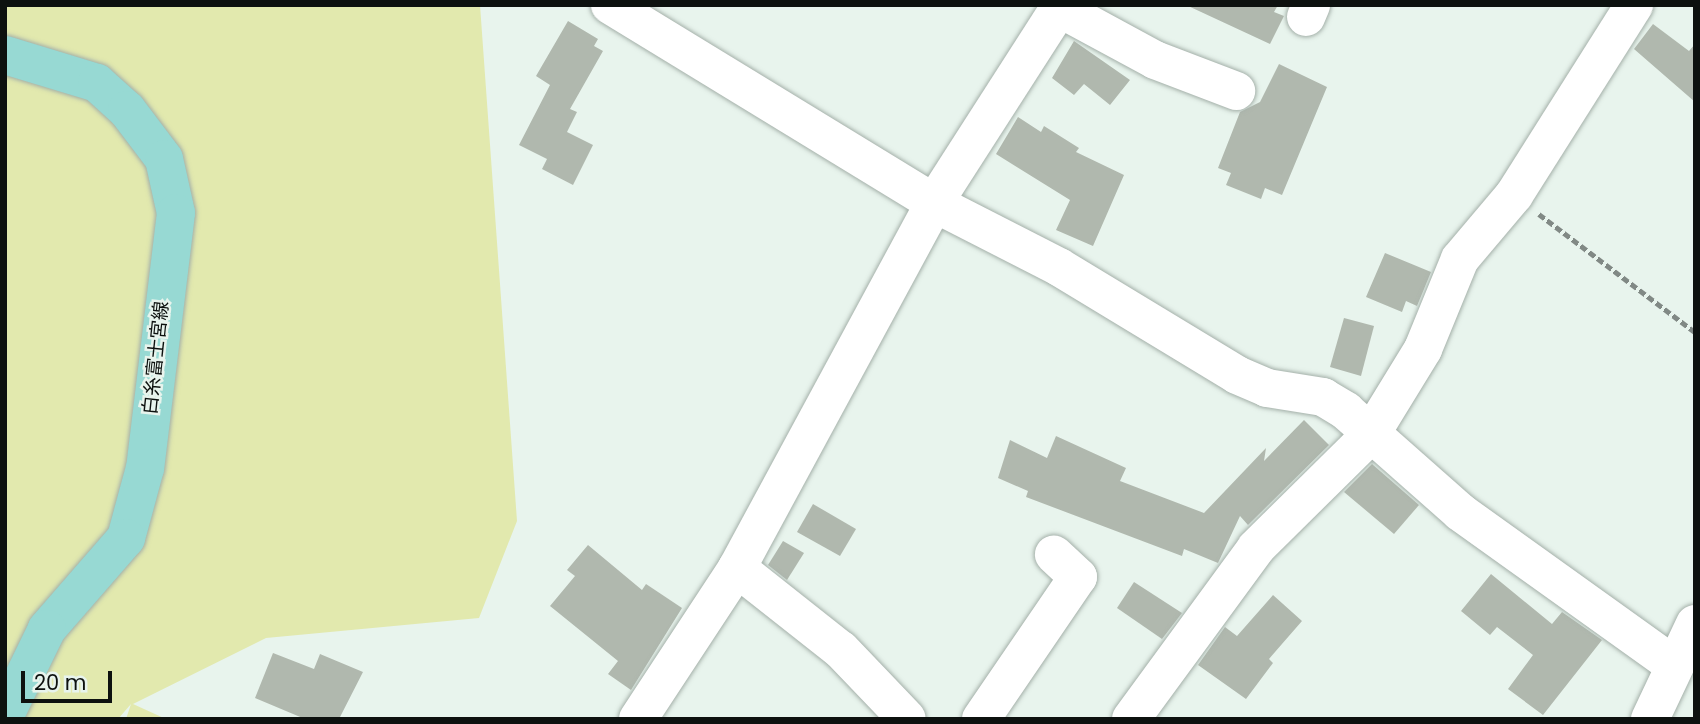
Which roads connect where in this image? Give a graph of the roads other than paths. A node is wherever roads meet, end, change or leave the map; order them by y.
1 (610, 5) edge
2 (1633, 5) edge
3 (1060, 7) edge
4 (5, 55) edge
5 (1236, 91) dead end
6 (934, 203) junction
7 (1371, 434) junction
8 (1054, 555) dead end
9 (737, 569) junction
10 (1695, 624) edge
11 (1679, 677) edge
12 (5, 715) edge
13 (638, 719) edge
14 (907, 719) edge
15 (981, 719) edge
16 (1130, 719) edge
17 (1650, 719) edge

1 - 6 street
2 - 7 street
3 - 5 street
3 - 6 street
4 - 12 main road, 白糸富士宮線
6 - 7 street
6 - 9 street
7 - 11 street
7 - 16 street
8 - 15 street
9 - 13 street
9 - 14 street
10 - 11 street
11 - 17 street

